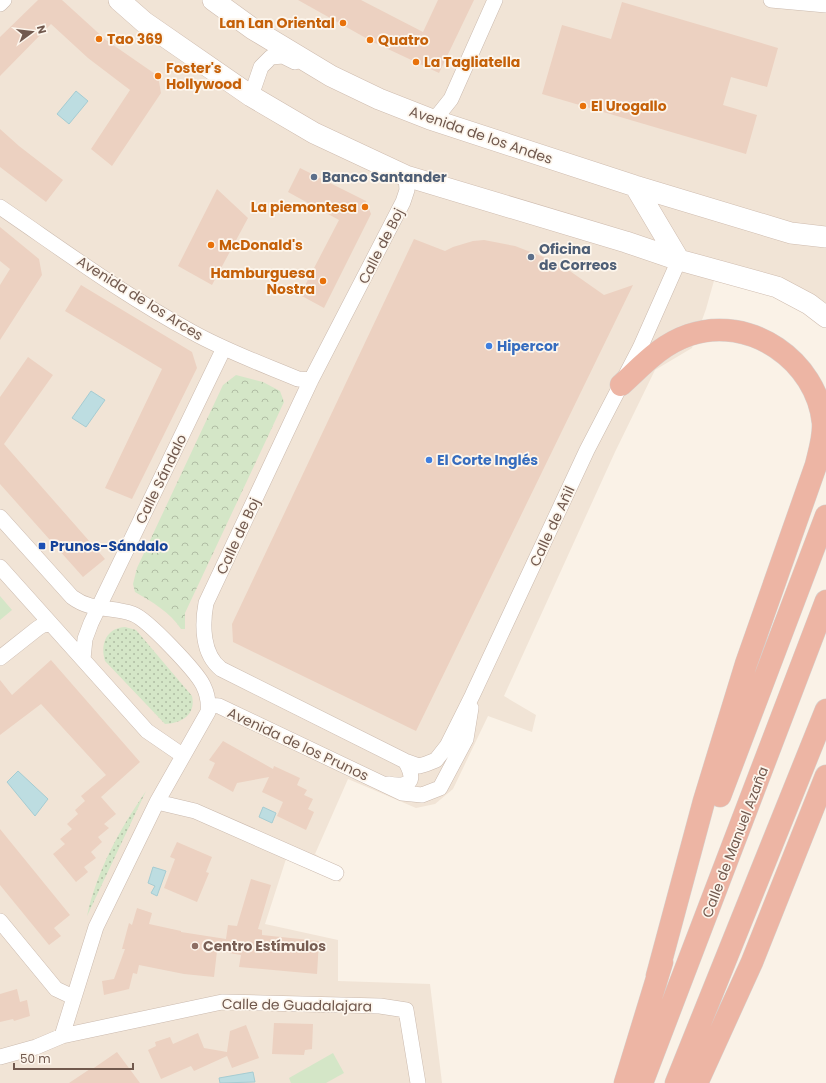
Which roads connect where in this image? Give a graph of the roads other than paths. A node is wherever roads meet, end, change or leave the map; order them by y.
1 (4, 0) edge
2 (119, 0) edge
3 (213, 0) edge
4 (494, 0) edge
5 (771, 0) edge
6 (0, 4) edge
7 (826, 5) edge
8 (331, 76) junction
9 (251, 96) junction
10 (430, 119) junction
11 (406, 176) junction
12 (635, 186) junction
13 (0, 207) edge
14 (826, 237) edge
15 (679, 260) junction
16 (826, 317) edge
17 (224, 348) junction
18 (311, 380) junction
19 (621, 385) junction
20 (826, 516) edge
21 (0, 517) edge
22 (0, 567) edge
23 (826, 601) edge
24 (99, 609) junction
25 (51, 624) junction
26 (0, 658) edge
27 (82, 659) junction
28 (472, 696) junction
29 (209, 705) junction
30 (826, 710) edge
31 (182, 755) junction
32 (405, 761) junction
33 (826, 776) edge
34 (385, 784) junction
35 (157, 802) junction
36 (336, 873) dead end
37 (0, 921) edge
38 (657, 976) junction
39 (73, 997) junction
40 (62, 1036) junction
41 (0, 1057) edge
42 (418, 1083) edge
43 (625, 1083) edge
44 (642, 1083) edge
45 (676, 1083) edge
46 (697, 1083) edge

1 - 6 street
2 - 9 main road
3 - 8 main road, Avenida de los Andes
4 - 10 street
5 - 7 street
8 - 9 street, Avenida de los Andes
8 - 10 main road, Avenida de los Andes
9 - 11 main road
10 - 12 main road, Avenida de los Andes
11 - 15 main road
11 - 18 street, Calle de Boj
12 - 14 main road, Avenida de los Andes
12 - 15 main road
13 - 17 street, Avenida de los Arces
15 - 16 main road
15 - 19 street, Calle de Añil
17 - 18 street, Avenida de los Arces
17 - 24 street, Calle Sándalo
18 - 32 street, Calle de Boj
19 - 28 street, Calle de Añil
19 - 38 highway
20 - 38 highway
21 - 24 street, Avenida de los Prunos
22 - 25 street
23 - 44 highway, Calle de Manuel Azaña
24 - 27 street
24 - 29 street, Avenida de los Prunos
25 - 26 street
25 - 27 street
27 - 31 street
28 - 32 street, Calle de Añil
28 - 34 street, Avenida de los Prunos
29 - 31 street
29 - 34 street, Avenida de los Prunos
30 - 45 highway
31 - 35 street
32 - 34 street
33 - 46 highway
35 - 36 street
35 - 39 street
37 - 39 street
38 - 43 highway
39 - 40 street
40 - 41 street, Calle de Guadalajara
40 - 42 street, Calle de Guadalajara

